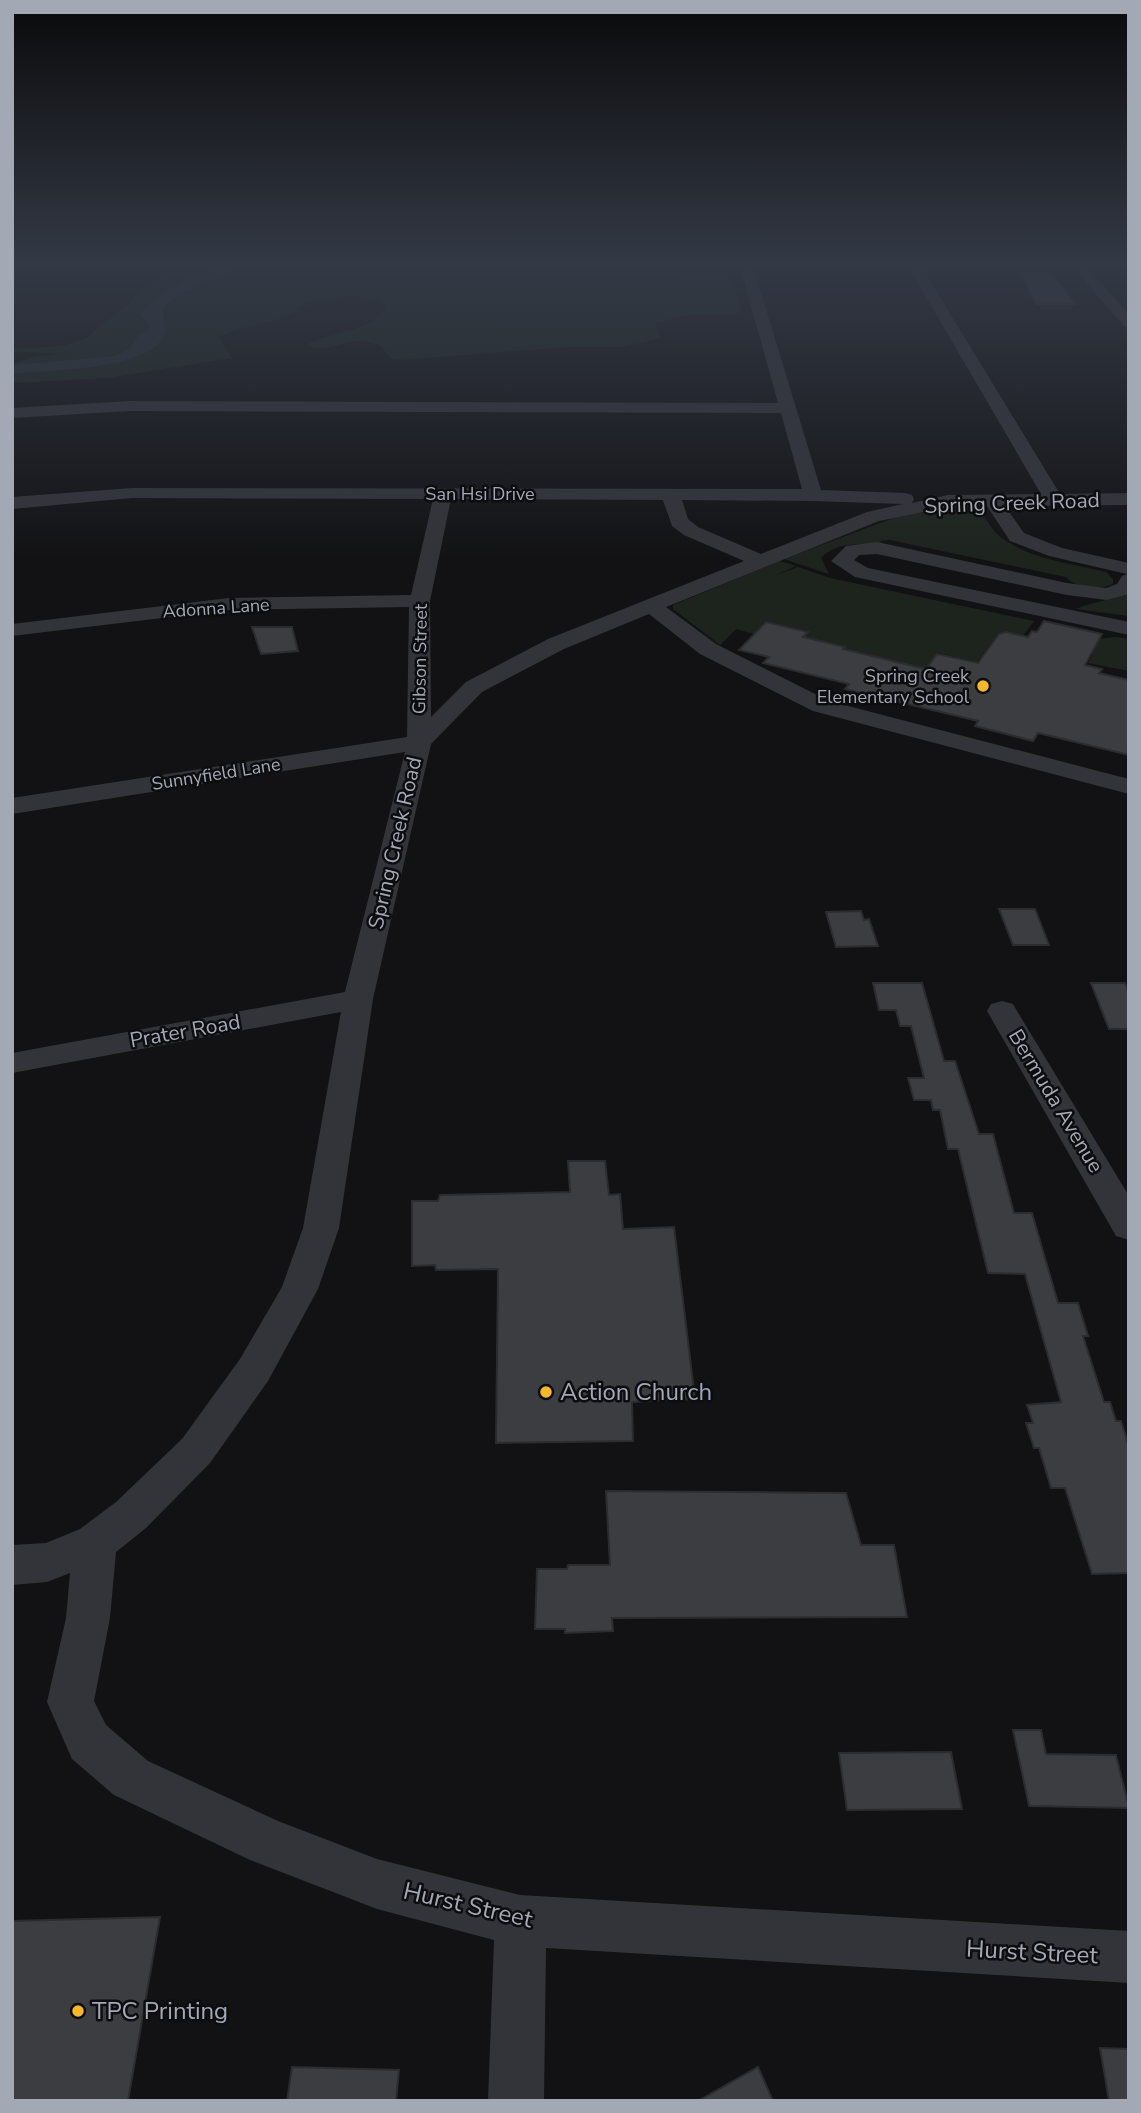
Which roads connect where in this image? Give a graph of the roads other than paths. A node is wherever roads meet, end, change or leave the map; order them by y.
1 (775, 365) edge
2 (973, 365) edge
3 (788, 408) junction
4 (12, 413) edge
5 (443, 495) junction
6 (671, 495) junction
7 (813, 495) junction
8 (1129, 499) edge
9 (992, 500) junction
10 (1054, 500) junction
11 (948, 501) junction
12 (12, 503) edge
13 (760, 561) junction
14 (1126, 573) edge
15 (420, 601) junction
16 (652, 606) junction
17 (1129, 629) edge
18 (12, 630) edge
19 (419, 742) junction
20 (1129, 788) edge
21 (12, 806) edge
22 (358, 999) junction
23 (1002, 1011) dead end
24 (12, 1063) edge
25 (1129, 1227) edge
26 (95, 1543) junction
27 (12, 1565) edge
28 (520, 1921) junction
29 (1129, 1957) edge
30 (516, 2101) edge

1 - 3 street
2 - 10 street
3 - 4 street
3 - 7 street
5 - 6 street, San Hsi Drive
5 - 12 street, San Hsi Drive
5 - 15 street, Gibson Street
6 - 7 street, San Hsi Drive
6 - 13 street
7 - 11 street, San Hsi Drive
8 - 10 street, Spring Creek Road
9 - 10 street, Spring Creek Road
9 - 11 street, Spring Creek Road
9 - 14 street
11 - 13 street, Spring Creek Road
13 - 16 street, Spring Creek Road
14 - 17 street
15 - 18 street, Adonna Lane
15 - 19 street, Gibson Street
16 - 19 street, Spring Creek Road
16 - 20 street
19 - 21 street, Sunnyfield Lane
19 - 22 street, Spring Creek Road
22 - 24 street, Prater Road
22 - 26 street, Spring Creek Road
23 - 25 street, Bermuda Avenue
26 - 27 street, Spring Creek Road
26 - 28 street, Hurst Street
28 - 29 street, Hurst Street
28 - 30 street

